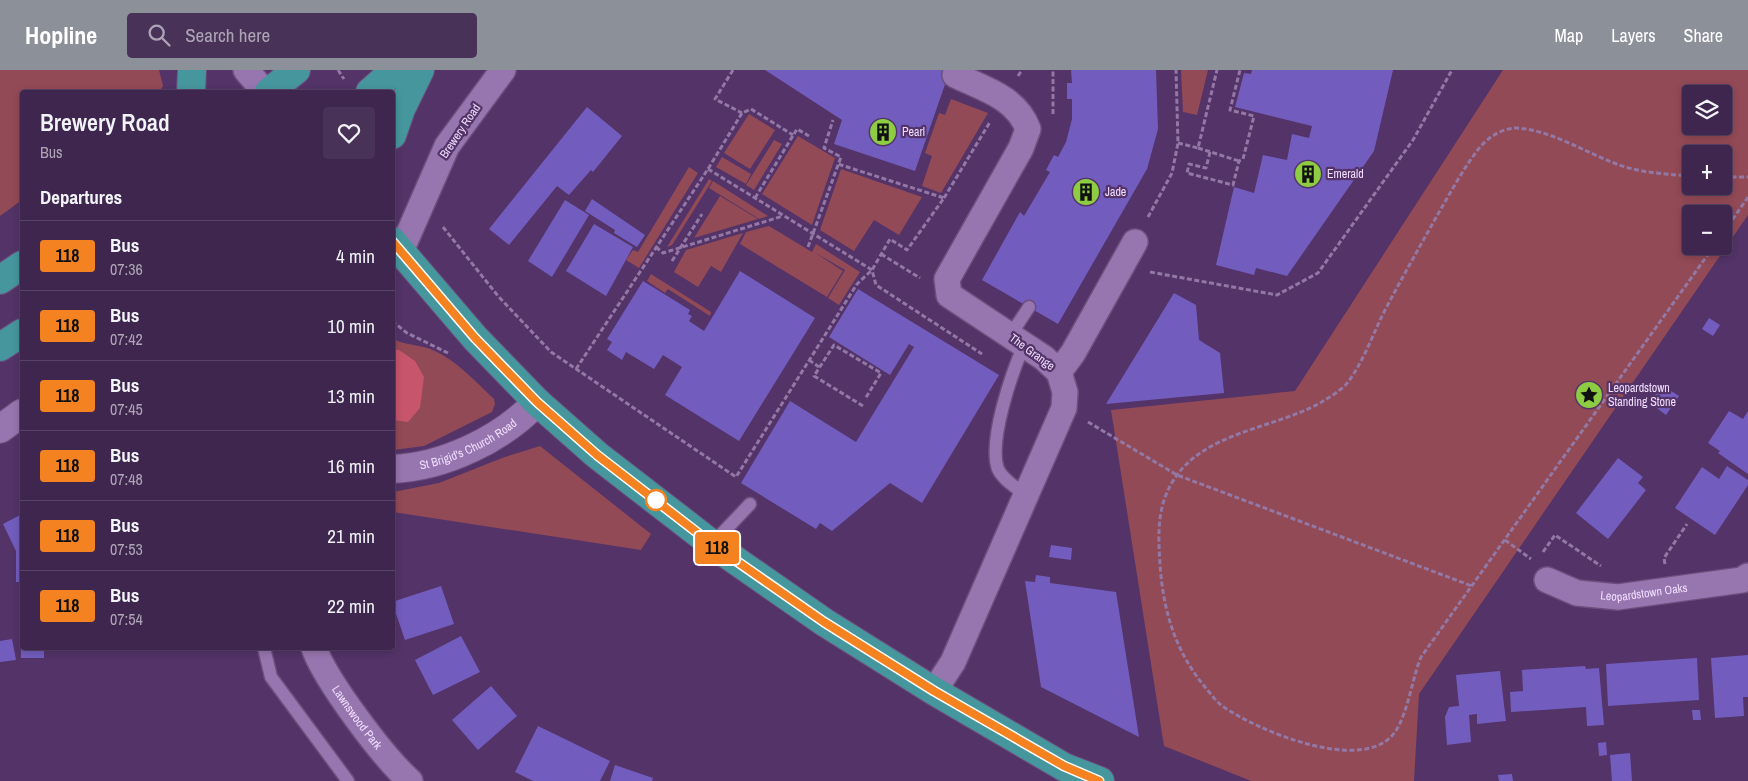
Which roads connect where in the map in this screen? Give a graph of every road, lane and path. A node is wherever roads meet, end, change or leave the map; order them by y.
1 (192, 70) edge
2 (246, 70) edge
3 (296, 70) edge
4 (395, 70) edge
5 (420, 70) edge
6 (503, 70) edge
7 (733, 70) edge
8 (1176, 70) edge
9 (1217, 70) edge
10 (1240, 70) edge
11 (1452, 70) edge
12 (955, 75) dead end
13 (1018, 77) dead end
14 (192, 90) edge
15 (263, 90) edge
16 (271, 90) edge
17 (372, 90) edge
18 (1004, 98) junction
19 (742, 114) junction
20 (833, 120) dead end
21 (395, 126) edge
22 (793, 135) junction
23 (809, 136) dead end
24 (1178, 143) junction
25 (1198, 148) junction
26 (1210, 152) junction
27 (1239, 161) junction
28 (838, 164) junction
29 (708, 169) junction
30 (1682, 175) edge
31 (1732, 177) edge
32 (1748, 177) edge
33 (1748, 197) edge
34 (755, 198) junction
35 (944, 198) junction
36 (424, 203) junction
37 (702, 214) dead end
38 (783, 216) junction
39 (1732, 220) edge
40 (812, 234) junction
41 (397, 246) edge
42 (656, 247) junction
43 (808, 247) dead end
44 (680, 248) junction
45 (1129, 252) junction
46 (881, 254) junction
47 (1708, 255) edge
48 (672, 261) dead end
49 (20, 266) edge
50 (872, 270) junction
51 (0, 280) edge
52 (949, 295) junction
53 (1028, 307) dead end
54 (20, 334) edge
55 (1017, 341) junction
56 (0, 347) edge
57 (809, 360) junction
58 (819, 367) junction
59 (576, 369) junction
60 (1059, 372) junction
61 (865, 399) dead end
62 (537, 402) junction
63 (863, 406) dead end
64 (1064, 408) junction
65 (20, 414) edge
66 (0, 429) edge
67 (395, 469) edge
68 (1177, 474) junction
69 (1026, 495) junction
70 (750, 504) dead end
71 (1687, 524) dead end
72 (1505, 540) junction
73 (712, 544) junction
74 (1541, 556) dead end
75 (1604, 568) dead end
76 (1657, 568) dead end
77 (1542, 571) joint
78 (1745, 578) edge
79 (1472, 586) junction
80 (264, 650) edge
81 (315, 650) edge
82 (934, 691) junction
83 (348, 781) edge
84 (410, 781) edge
85 (1100, 781) edge

1 - 14 highway
2 - 15 street
3 - 16 highway
4 - 17 highway
5 - 21 highway
6 - 36 street, Brewery Road
7 - 19 path
8 - 24 path
9 - 25 path
10 - 27 path
11 - 45 path
12 - 18 street
13 - 18 path
18 - 35 path
18 - 52 street
19 - 22 path
19 - 29 path
20 - 28 path
22 - 23 path
22 - 34 path
24 - 25 path
24 - 45 path
25 - 26 path
26 - 27 path
26 - 27 path
28 - 35 path
28 - 40 path
29 - 34 path
29 - 42 path
30 - 68 path
31 - 32 path
33 - 39 path
34 - 38 path
35 - 46 path
36 - 41 street, Brewery Road
36 - 59 path
37 - 44 path
38 - 40 path
38 - 44 path
40 - 43 path
40 - 50 path
41 - 62 highway, Brewery Road
42 - 44 path
42 - 59 path
44 - 48 path
45 - 60 street
46 - 50 path
46 - 52 path
47 - 72 path
49 - 51 highway
50 - 57 path
52 - 55 street, The Grange
53 - 55 lane
54 - 56 highway
55 - 60 street, The Grange
55 - 69 lane
57 - 58 path
57 - 59 path
58 - 61 path
58 - 63 path
60 - 64 street, The Grange
62 - 67 street, St Brigid's Church Road
62 - 73 highway, Brewery Road
64 - 68 path
64 - 69 street, The Grange
65 - 66 street
68 - 79 path
68 - 79 path
69 - 82 street, The Grange
70 - 73 lane
71 - 76 path
72 - 77 path
72 - 79 path
73 - 82 highway, Brewery Road
74 - 75 path
77 - 78 street, Leopardstown Oaks
80 - 83 lane
81 - 84 street, Lawnswood Park
82 - 85 highway, Brewery Road

